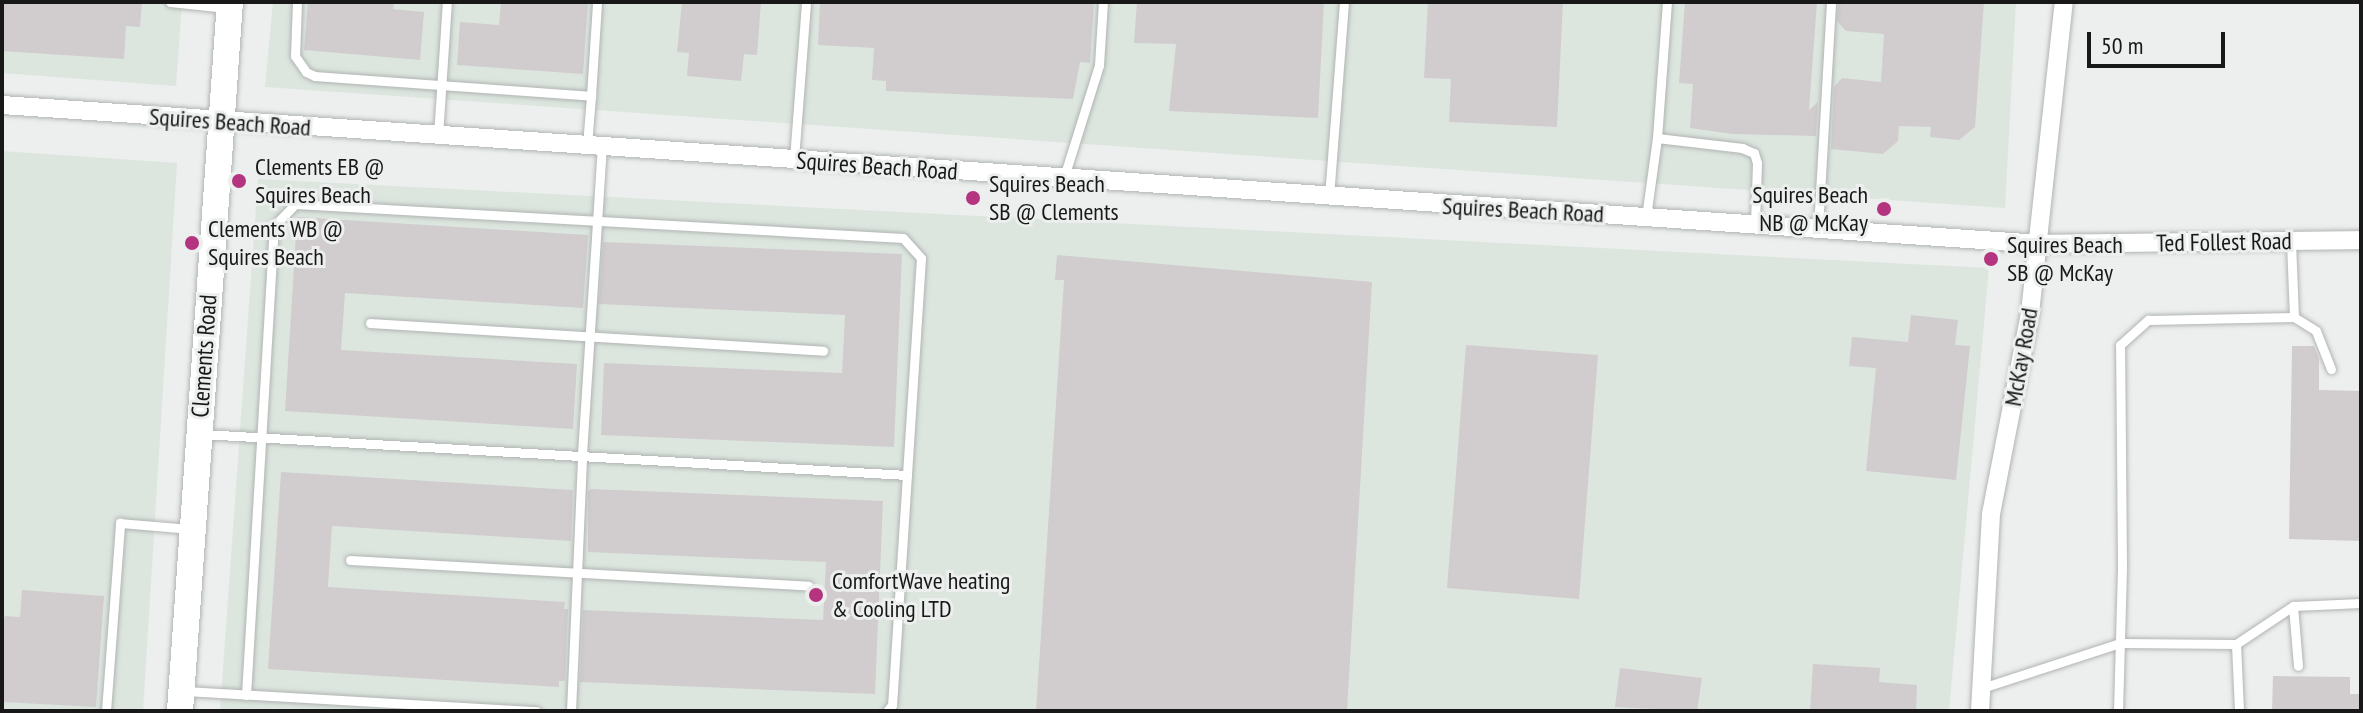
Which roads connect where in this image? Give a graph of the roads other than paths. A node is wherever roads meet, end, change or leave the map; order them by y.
1 (170, 2) edge
2 (297, 2) edge
3 (447, 2) edge
4 (597, 2) edge
5 (806, 2) edge
6 (1103, 2) edge
7 (1344, 2) edge
8 (1667, 2) edge
9 (1831, 2) edge
10 (2064, 2) edge
11 (230, 5) edge
12 (441, 86) junction
13 (591, 96) junction
14 (2, 105) edge
15 (222, 121) junction
16 (438, 136) junction
17 (1657, 138) junction
18 (594, 147) junction
19 (794, 159) junction
20 (1063, 180) junction
21 (1329, 197) junction
22 (1646, 217) junction
23 (600, 221) junction
24 (1755, 224) junction
25 (1818, 228) junction
26 (2361, 240) edge
27 (2291, 241) junction
28 (2039, 244) junction
29 (2294, 317) junction
30 (370, 323) dead end
31 (591, 337) junction
32 (823, 351) dead end
33 (2331, 369) dead end
34 (199, 433) junction
35 (262, 438) junction
36 (582, 454) junction
37 (907, 475) junction
38 (192, 529) junction
39 (350, 560) dead end
40 (577, 575) junction
41 (808, 586) dead end
42 (2361, 603) edge
43 (2293, 606) junction
44 (2120, 643) junction
45 (2236, 644) junction
46 (2298, 666) dead end
47 (1982, 688) junction
48 (246, 695) junction
49 (180, 701) edge
50 (106, 711) edge
51 (536, 711) edge
52 (571, 711) edge
53 (887, 711) edge
54 (1980, 711) edge
55 (2118, 711) edge
56 (2239, 711) edge

1 - 11 lane
2 - 12 lane
3 - 12 lane
4 - 13 lane
5 - 19 lane
6 - 20 lane
7 - 21 lane
8 - 17 lane
9 - 25 lane
10 - 28 street, McKay Road
11 - 15 street, Clements Road
12 - 13 lane
12 - 16 lane
13 - 18 lane
14 - 15 street, Squires Beach Road
15 - 16 street, Squires Beach Road
15 - 34 street, Clements Road
16 - 18 street, Squires Beach Road
17 - 22 lane
17 - 24 lane
18 - 19 street, Squires Beach Road
18 - 23 lane
19 - 20 street, Squires Beach Road
20 - 21 street, Squires Beach Road
21 - 22 street, Squires Beach Road
22 - 24 street, Squires Beach Road
23 - 31 lane
23 - 35 lane
23 - 37 lane
24 - 25 street, Squires Beach Road
25 - 28 street, Squires Beach Road
26 - 27 street, Ted Follest Road
27 - 28 street, Ted Follest Road
27 - 29 lane
28 - 47 street, McKay Road
29 - 33 lane
29 - 44 lane
30 - 31 lane
31 - 32 lane
31 - 36 lane
34 - 35 lane
34 - 38 street, Clements Road
35 - 36 lane
35 - 48 lane
36 - 37 lane
36 - 40 lane
37 - 53 lane
38 - 49 street, Clements Road
38 - 50 lane
39 - 40 lane
40 - 41 lane
40 - 52 lane
42 - 43 lane
43 - 45 lane
43 - 46 lane
44 - 45 lane
44 - 47 lane
44 - 55 lane
45 - 56 lane
47 - 54 street, McKay Road
48 - 49 lane
48 - 51 lane

